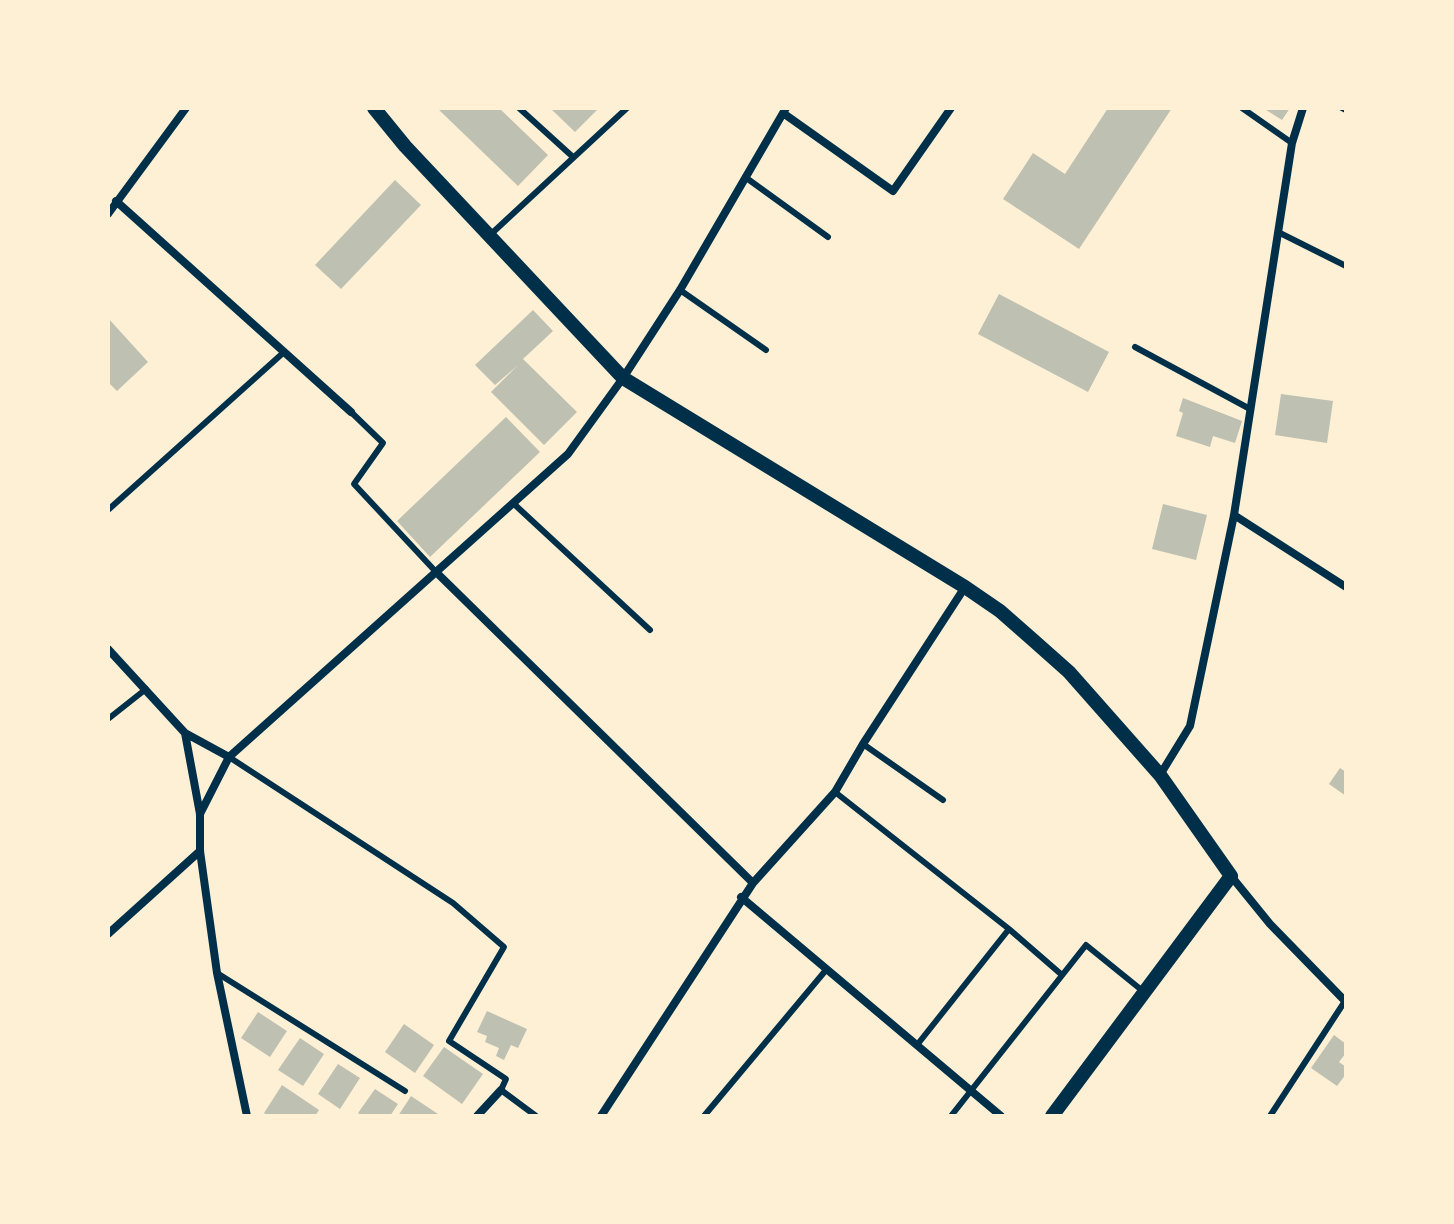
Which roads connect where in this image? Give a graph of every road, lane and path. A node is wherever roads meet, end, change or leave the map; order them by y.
1 (186, 108) edge
2 (374, 108) edge
3 (519, 108) edge
4 (627, 108) edge
5 (951, 108) edge
6 (1242, 108) edge
7 (1303, 108) edge
8 (784, 110) edge
9 (1292, 143) junction
10 (573, 157) junction
11 (745, 177) junction
12 (116, 201) junction
13 (108, 214) edge
14 (1278, 232) junction
15 (490, 235) junction
16 (828, 237) dead end
17 (1346, 266) edge
18 (680, 290) junction
19 (1135, 347) dead end
20 (766, 350) dead end
21 (283, 353) junction
22 (623, 378) junction
23 (1250, 409) junction
24 (351, 412) joint
25 (514, 504) junction
26 (108, 510) edge
27 (1234, 515) junction
28 (437, 573) junction
29 (965, 587) junction
30 (1346, 587) edge
31 (650, 630) dead end
32 (108, 649) edge
33 (147, 689) junction
34 (108, 719) edge
35 (185, 733) junction
36 (863, 744) junction
37 (229, 757) junction
38 (1160, 775) junction
39 (835, 792) junction
40 (943, 800) dead end
41 (200, 814) junction
42 (200, 851) junction
43 (1231, 876) junction
44 (753, 883) junction
45 (741, 897) junction
46 (1009, 929) junction
47 (108, 934) edge
48 (826, 970) junction
49 (217, 973) junction
50 (1062, 975) junction
51 (1145, 992) junction
52 (1345, 1002) edge
53 (917, 1045) junction
54 (501, 1090) junction
55 (405, 1091) dead end
56 (971, 1091) junction
57 (247, 1116) edge
58 (477, 1116) edge
59 (536, 1116) edge
60 (601, 1116) edge
61 (704, 1116) edge
62 (951, 1116) edge
63 (1001, 1116) edge
64 (1052, 1116) edge
65 (1270, 1116) edge

1 - 12 street
2 - 15 street
3 - 10 lane
4 - 10 lane
5 - 8 street
6 - 9 lane
7 - 9 street
8 - 11 street
9 - 14 street
10 - 15 lane
11 - 16 lane
11 - 18 street
12 - 13 street
12 - 21 street
14 - 17 lane
14 - 23 street
15 - 22 street
18 - 20 lane
18 - 22 street
19 - 23 lane
21 - 24 street
21 - 26 lane
22 - 25 street
22 - 29 street
23 - 27 street
24 - 28 lane
25 - 28 street
25 - 31 lane
27 - 30 street
27 - 38 street
28 - 37 street
28 - 44 street
29 - 36 street
29 - 38 street
32 - 33 street
33 - 34 lane
33 - 35 street
35 - 37 street
35 - 41 street
36 - 39 street
36 - 40 lane
37 - 41 street
37 - 54 lane
38 - 43 street
39 - 44 street
39 - 46 lane
41 - 42 street
42 - 47 street
42 - 49 street
43 - 51 street
43 - 52 street
44 - 45 street
45 - 48 street
45 - 60 street
46 - 50 lane
46 - 53 lane
48 - 53 street
48 - 61 lane
49 - 55 lane
49 - 57 street
50 - 51 lane
50 - 56 lane
51 - 64 street
52 - 65 lane
53 - 56 street
54 - 58 street
54 - 59 lane
56 - 62 lane
56 - 63 street

